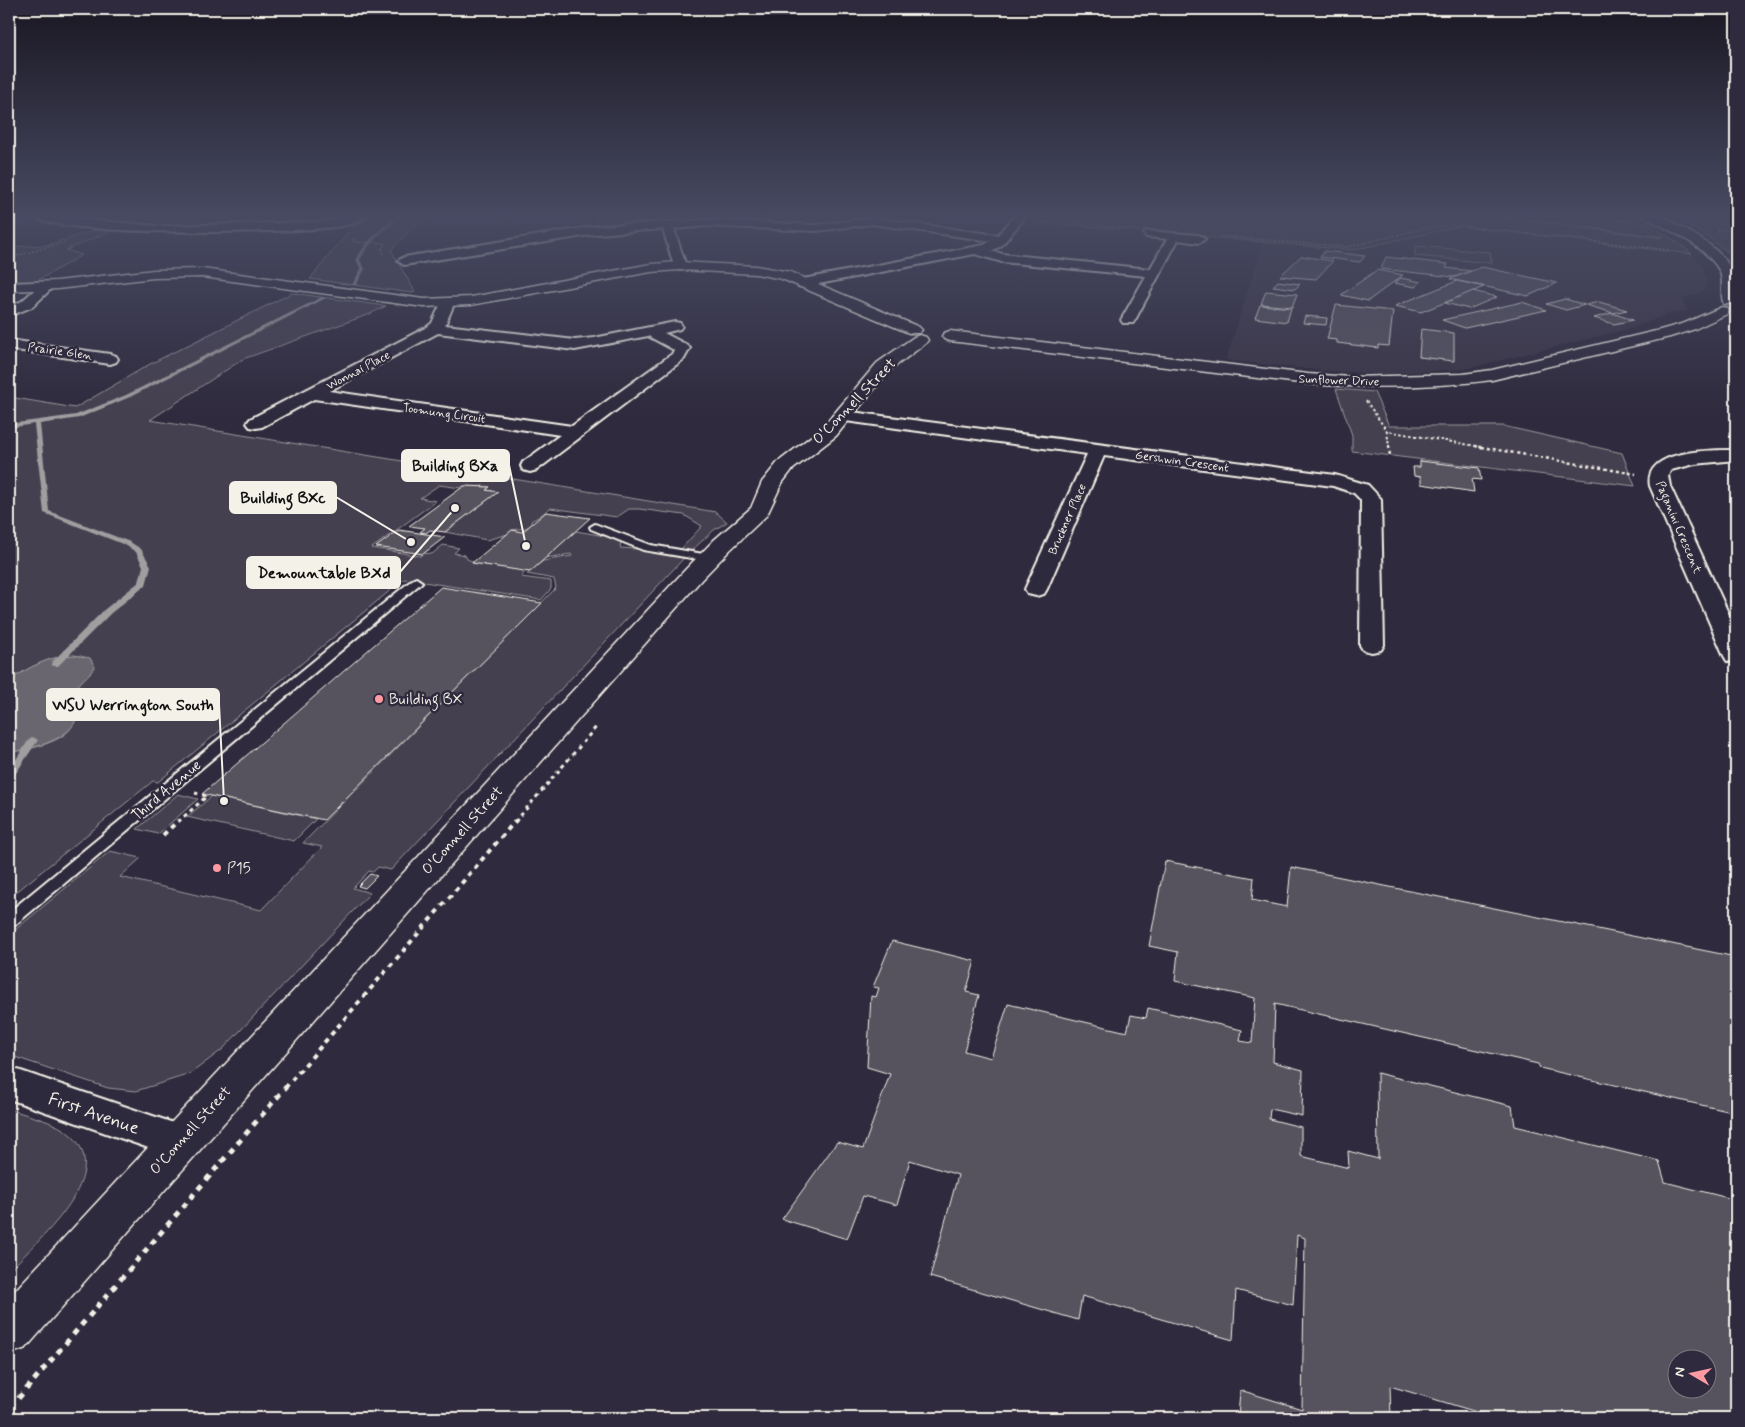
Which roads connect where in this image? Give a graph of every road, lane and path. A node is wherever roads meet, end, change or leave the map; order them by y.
1 (92, 282) edge
2 (267, 282) edge
3 (577, 282) edge
4 (799, 282) edge
5 (810, 282) edge
6 (1148, 282) edge
7 (1730, 282) edge
8 (803, 283) junction
9 (9, 287) edge
10 (46, 287) junction
11 (447, 304) junction
12 (1723, 305) edge
13 (9, 312) edge
14 (1128, 320) dead end
15 (675, 326) dead end
16 (435, 328) junction
17 (651, 332) junction
18 (930, 332) junction
19 (9, 344) edge
20 (110, 359) dead end
21 (312, 394) junction
22 (1363, 396) dead end
23 (844, 416) junction
24 (256, 424) dead end
25 (1387, 431) junction
26 (575, 432) junction
27 (1098, 450) junction
28 (1736, 455) edge
29 (1390, 457) dead end
30 (530, 466) dead end
31 (1658, 478) junction
32 (595, 527) dead end
33 (709, 558) junction
34 (416, 582) dead end
35 (1036, 589) dead end
36 (1726, 615) edge
37 (1372, 645) dead end
38 (1736, 656) edge
39 (598, 724) dead end
40 (189, 792) dead end
41 (162, 834) dead end
42 (9, 921) edge
43 (9, 1083) edge
44 (180, 1142) junction
45 (9, 1330) edge
46 (9, 1406) edge

1 - 10 street, Sunflower Drive
2 - 11 street, Sunflower Drive
3 - 11 street, Sunflower Drive
4 - 8 street, Sunflower Drive
5 - 8 street
6 - 14 street
7 - 12 street, Sunflower Drive
8 - 18 street, Sunflower Drive
9 - 10 street, Sunflower Drive
10 - 13 street
11 - 16 street
12 - 18 street, Sunflower Drive
15 - 17 street
16 - 17 street
16 - 21 street, Wonnai Place
17 - 26 street
18 - 23 street, O'Connell Street
19 - 20 street, Prairie Glen
21 - 24 street, Wonnai Place
21 - 26 street, Toomung Circuit
22 - 25 path
23 - 27 street, Gershwin Crescent
23 - 33 street, O'Connell Street
25 - 29 path
25 - 31 path
26 - 30 street
27 - 35 street, Bruckner Place
27 - 37 street, Gershwin Crescent
28 - 31 street, Paganini Crescent
31 - 36 street, Paganini Crescent
32 - 33 lane
33 - 44 street, O'Connell Street
34 - 42 lane, Third Avenue
36 - 38 street, Paganini Crescent
39 - 46 path
40 - 41 path
43 - 44 street, First Avenue
44 - 45 street, O'Connell Street

